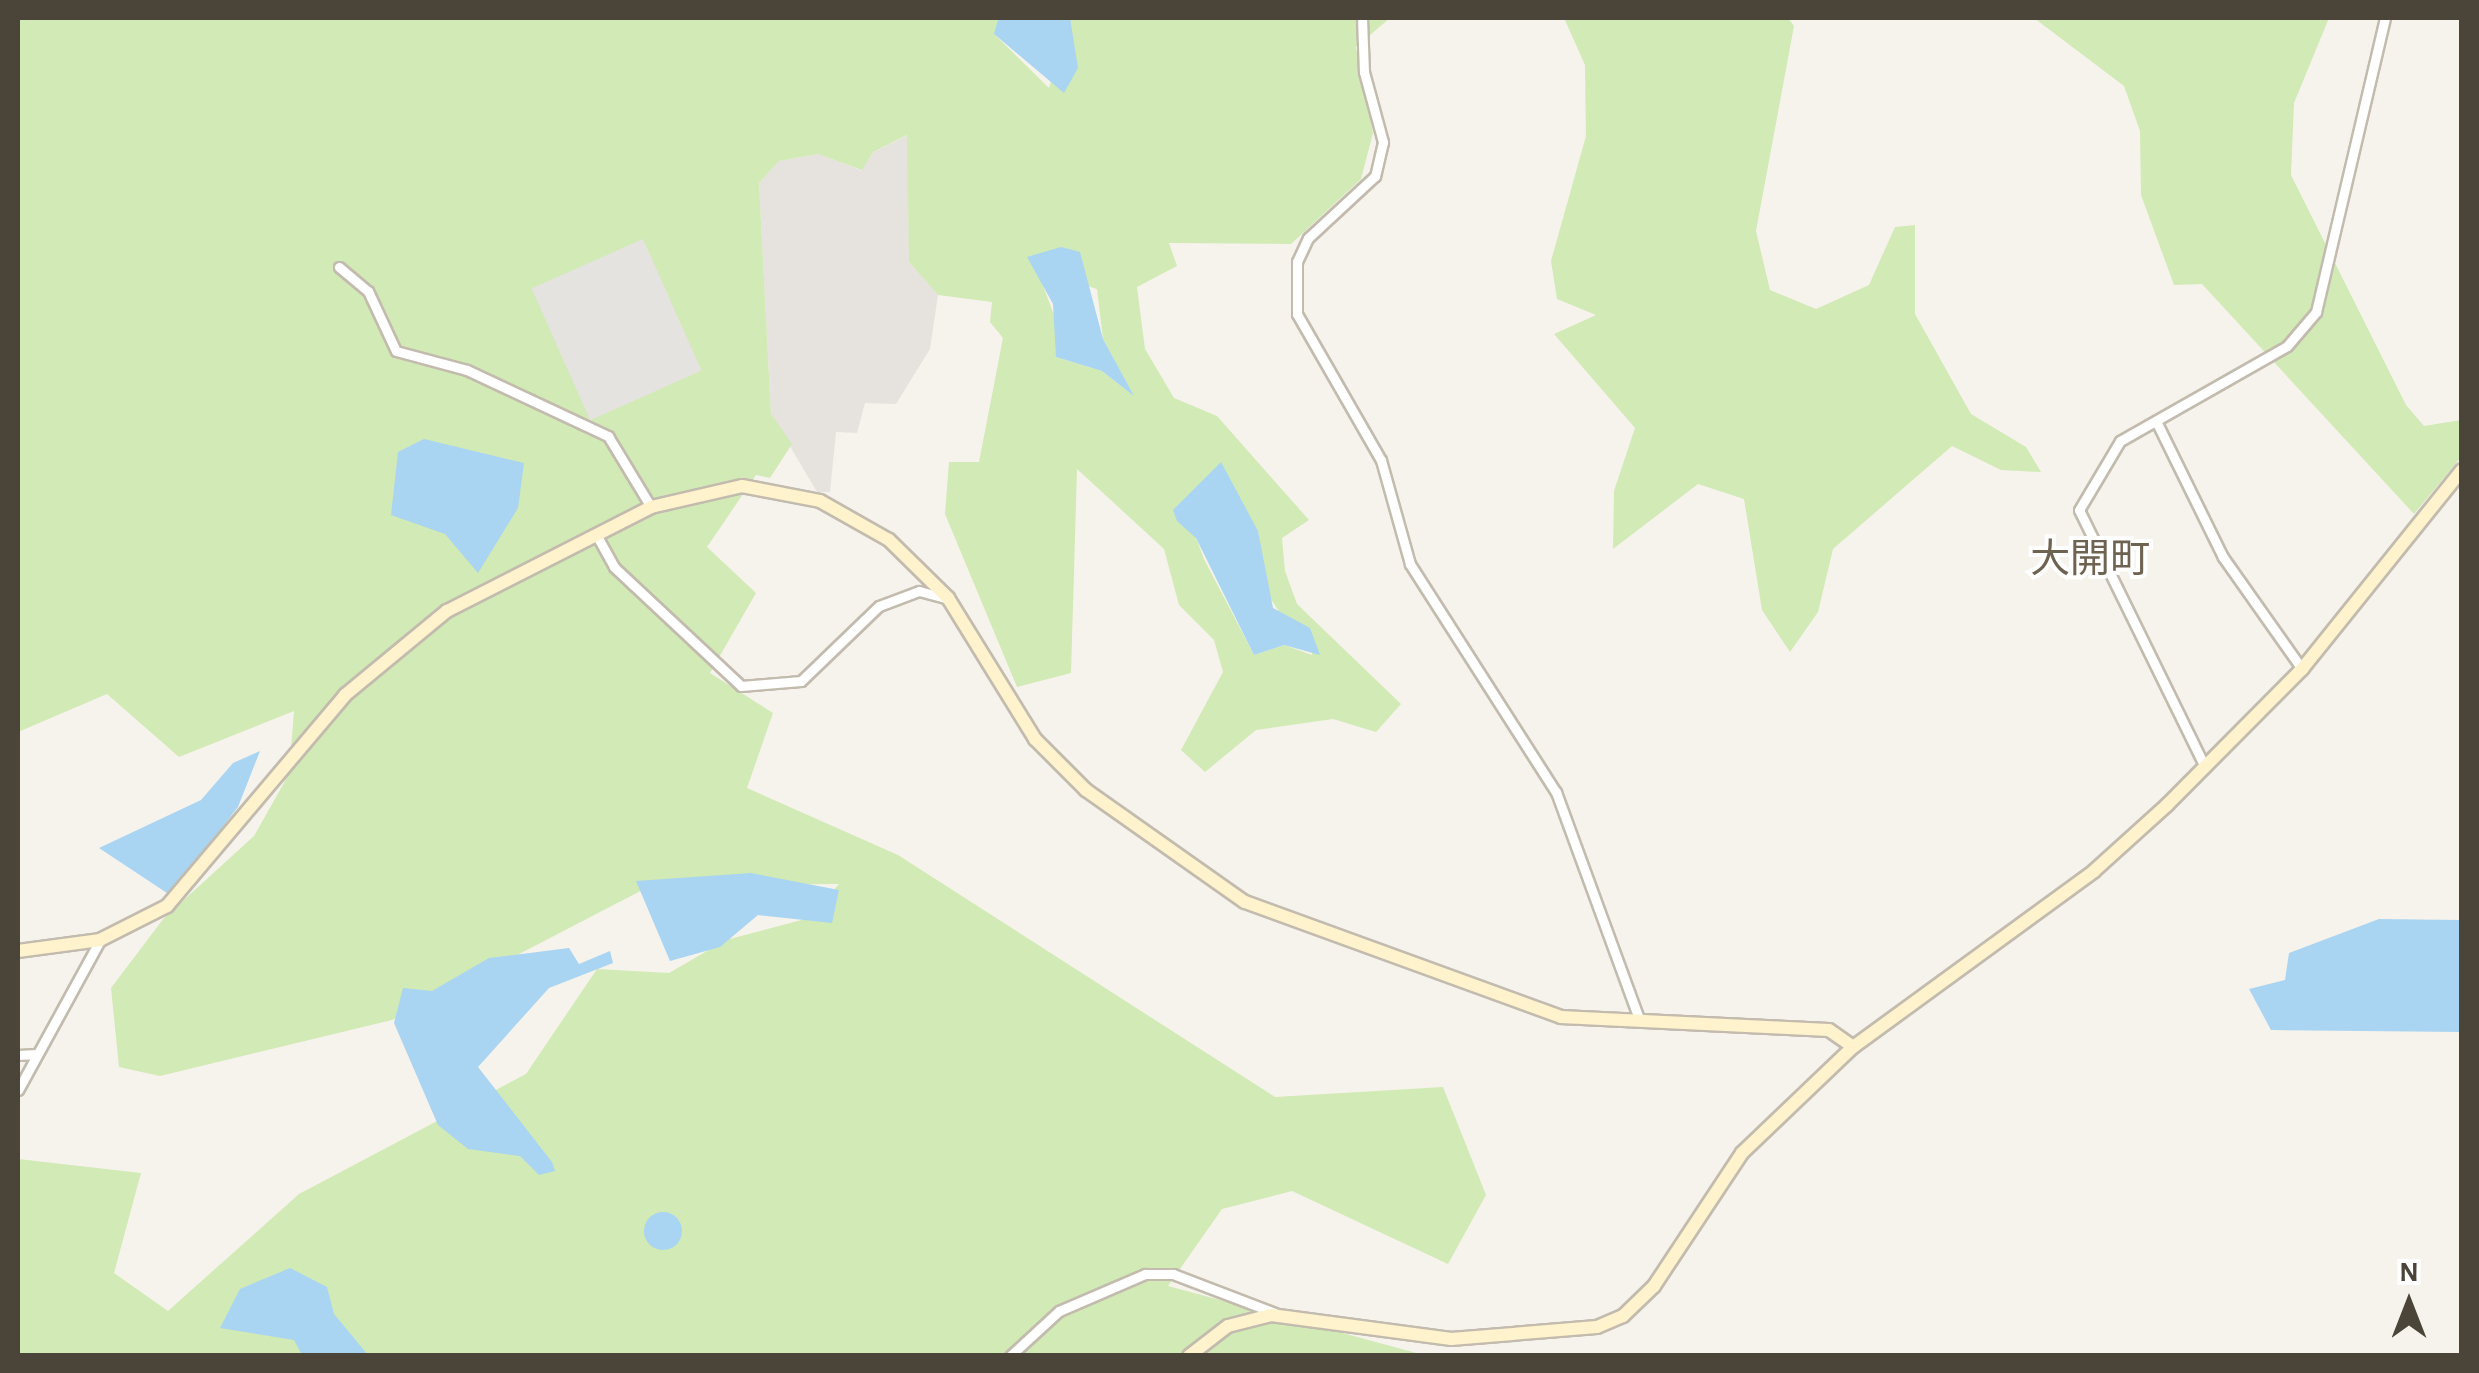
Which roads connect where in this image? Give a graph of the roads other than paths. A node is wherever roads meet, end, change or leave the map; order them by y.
1 (1362, 18) edge
2 (2385, 18) edge
3 (339, 267) dead end
4 (2156, 421) junction
5 (2462, 470) edge
6 (651, 506) junction
7 (598, 536) junction
8 (948, 598) junction
9 (2302, 669) junction
10 (2206, 766) junction
11 (100, 940) junction
12 (18, 951) edge
13 (1640, 1021) junction
14 (1854, 1046) junction
15 (38, 1054) junction
16 (18, 1055) edge
17 (18, 1090) edge
18 (1277, 1315) junction
19 (1010, 1356) edge
20 (1189, 1356) edge

1 - 13 street
2 - 4 street
3 - 6 street
4 - 9 street
4 - 10 street
5 - 9 street
6 - 7 street
6 - 8 street
7 - 8 street
7 - 11 street
8 - 13 street
9 - 10 street
10 - 14 street
11 - 12 street
11 - 15 street
13 - 14 street
14 - 18 street
15 - 16 street
15 - 17 street
18 - 19 street
18 - 20 street

